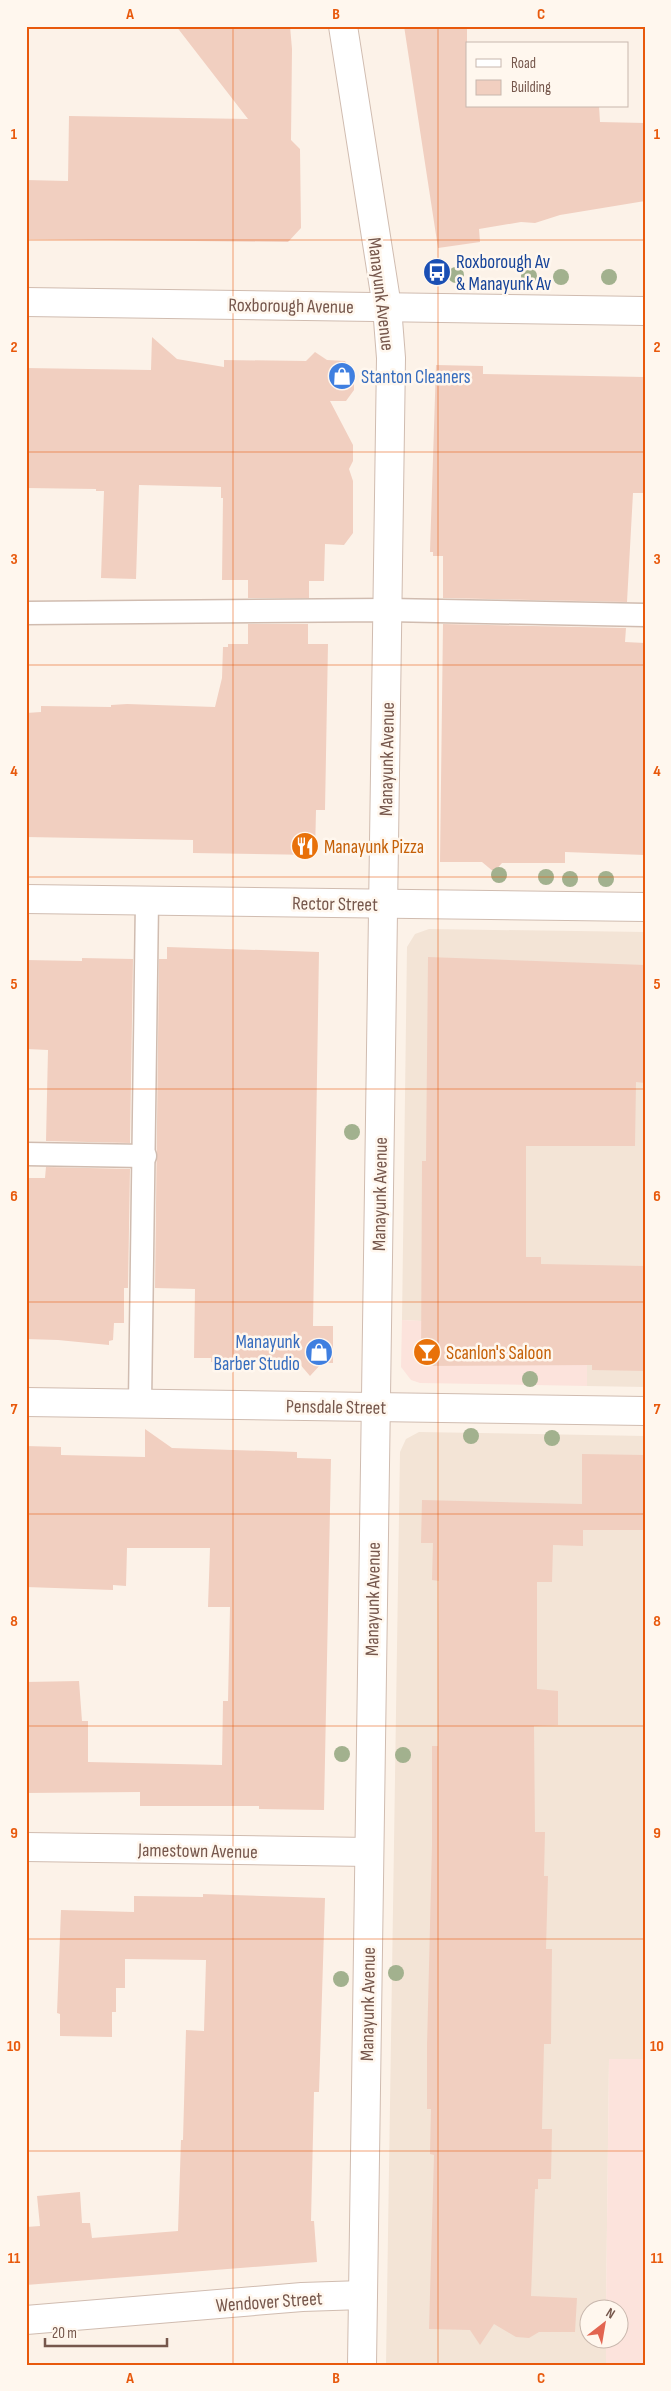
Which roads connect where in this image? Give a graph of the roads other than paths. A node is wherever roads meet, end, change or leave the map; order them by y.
1 (343, 26) edge
2 (26, 302) edge
3 (387, 307) junction
4 (645, 312) edge
5 (388, 610) junction
6 (26, 613) edge
7 (645, 614) edge
8 (26, 899) edge
9 (147, 901) junction
10 (384, 904) junction
11 (645, 907) edge
12 (26, 1154) edge
13 (145, 1156) junction
14 (26, 1402) edge
15 (140, 1403) junction
16 (375, 1406) junction
17 (645, 1411) edge
18 (26, 1847) edge
19 (369, 1852) junction
20 (363, 2295) junction
21 (26, 2320) edge
22 (362, 2365) edge

1 - 3 street, Manayunk Avenue
2 - 3 street, Roxborough Avenue
3 - 4 street, Roxborough Avenue
3 - 5 street, Manayunk Avenue
5 - 6 lane
5 - 7 lane
5 - 10 street, Manayunk Avenue
8 - 9 street, Rector Street
9 - 10 street, Rector Street
9 - 13 lane
10 - 11 street, Rector Street
10 - 16 street, Manayunk Avenue
12 - 13 lane
13 - 15 lane
14 - 15 street, Pensdale Street
15 - 16 street, Pensdale Street
16 - 17 street, Pensdale Street
16 - 19 street, Manayunk Avenue
18 - 19 street, Jamestown Avenue
19 - 20 street, Manayunk Avenue
20 - 21 street, Wendover Street
20 - 22 street, Manayunk Avenue

